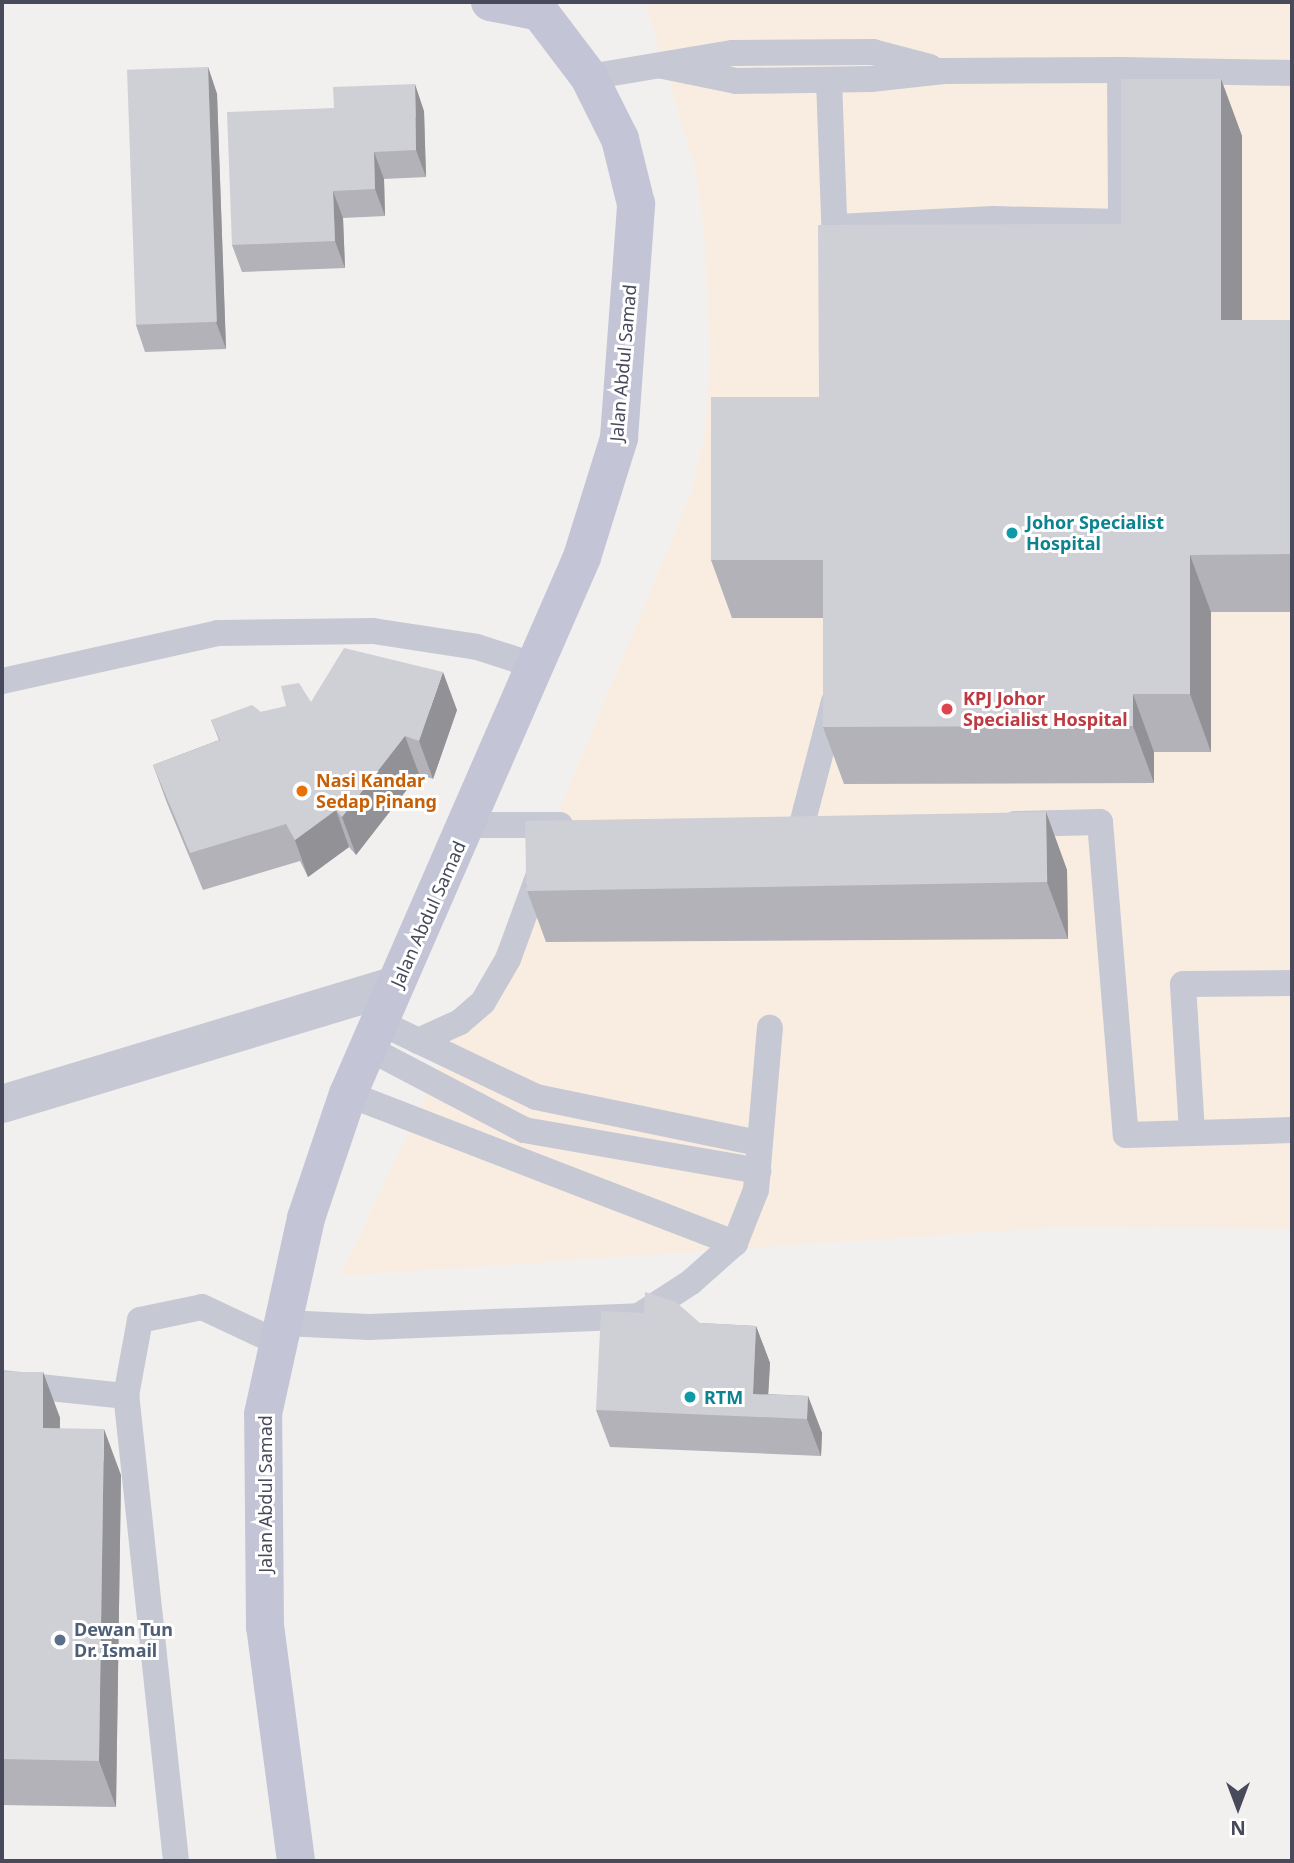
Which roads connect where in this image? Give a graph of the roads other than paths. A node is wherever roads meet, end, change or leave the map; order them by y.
1 (490, 2) edge
2 (536, 7) edge
3 (663, 66) junction
4 (1120, 70) junction
5 (944, 71) junction
6 (1292, 73) edge
7 (589, 76) junction
8 (829, 80) junction
9 (835, 227) junction
10 (835, 263) edge
11 (536, 666) junction
12 (836, 673) edge
13 (2, 681) edge
14 (991, 824) edge
15 (467, 825) junction
16 (590, 825) edge
17 (775, 827) edge
18 (829, 827) edge
19 (802, 828) junction
20 (538, 877) edge
21 (1292, 983) edge
22 (394, 986) junction
23 (770, 1028) dead end
24 (376, 1036) junction
25 (418, 1041) junction
26 (348, 1094) junction
27 (2, 1104) edge
28 (1292, 1130) edge
29 (1192, 1132) junction
30 (759, 1143) junction
31 (758, 1171) junction
32 (735, 1242) junction
33 (282, 1333) junction
34 (2, 1384) edge
35 (126, 1396) junction
36 (176, 1861) edge
37 (296, 1861) edge

1 - 2 street
2 - 7 street, Jalan Abdul Samad
3 - 5 lane
3 - 7 lane
3 - 8 lane
4 - 5 lane
4 - 6 lane
4 - 9 lane
5 - 8 lane
7 - 11 street, Jalan Abdul Samad
8 - 9 lane
9 - 10 lane
11 - 13 lane
11 - 15 street, Jalan Abdul Samad
12 - 19 lane
14 - 29 lane
15 - 16 lane
15 - 22 street, Jalan Abdul Samad
17 - 19 lane
18 - 19 lane
20 - 25 lane
21 - 29 lane
22 - 24 street, Jalan Abdul Samad
22 - 27 street
23 - 30 lane
24 - 25 lane
24 - 26 street, Jalan Abdul Samad
24 - 31 lane
25 - 30 lane
26 - 32 lane
26 - 33 street, Jalan Abdul Samad
28 - 29 lane
30 - 31 lane
31 - 32 lane
32 - 33 lane
33 - 35 lane
33 - 37 street, Jalan Abdul Samad
34 - 35 lane
35 - 36 lane

